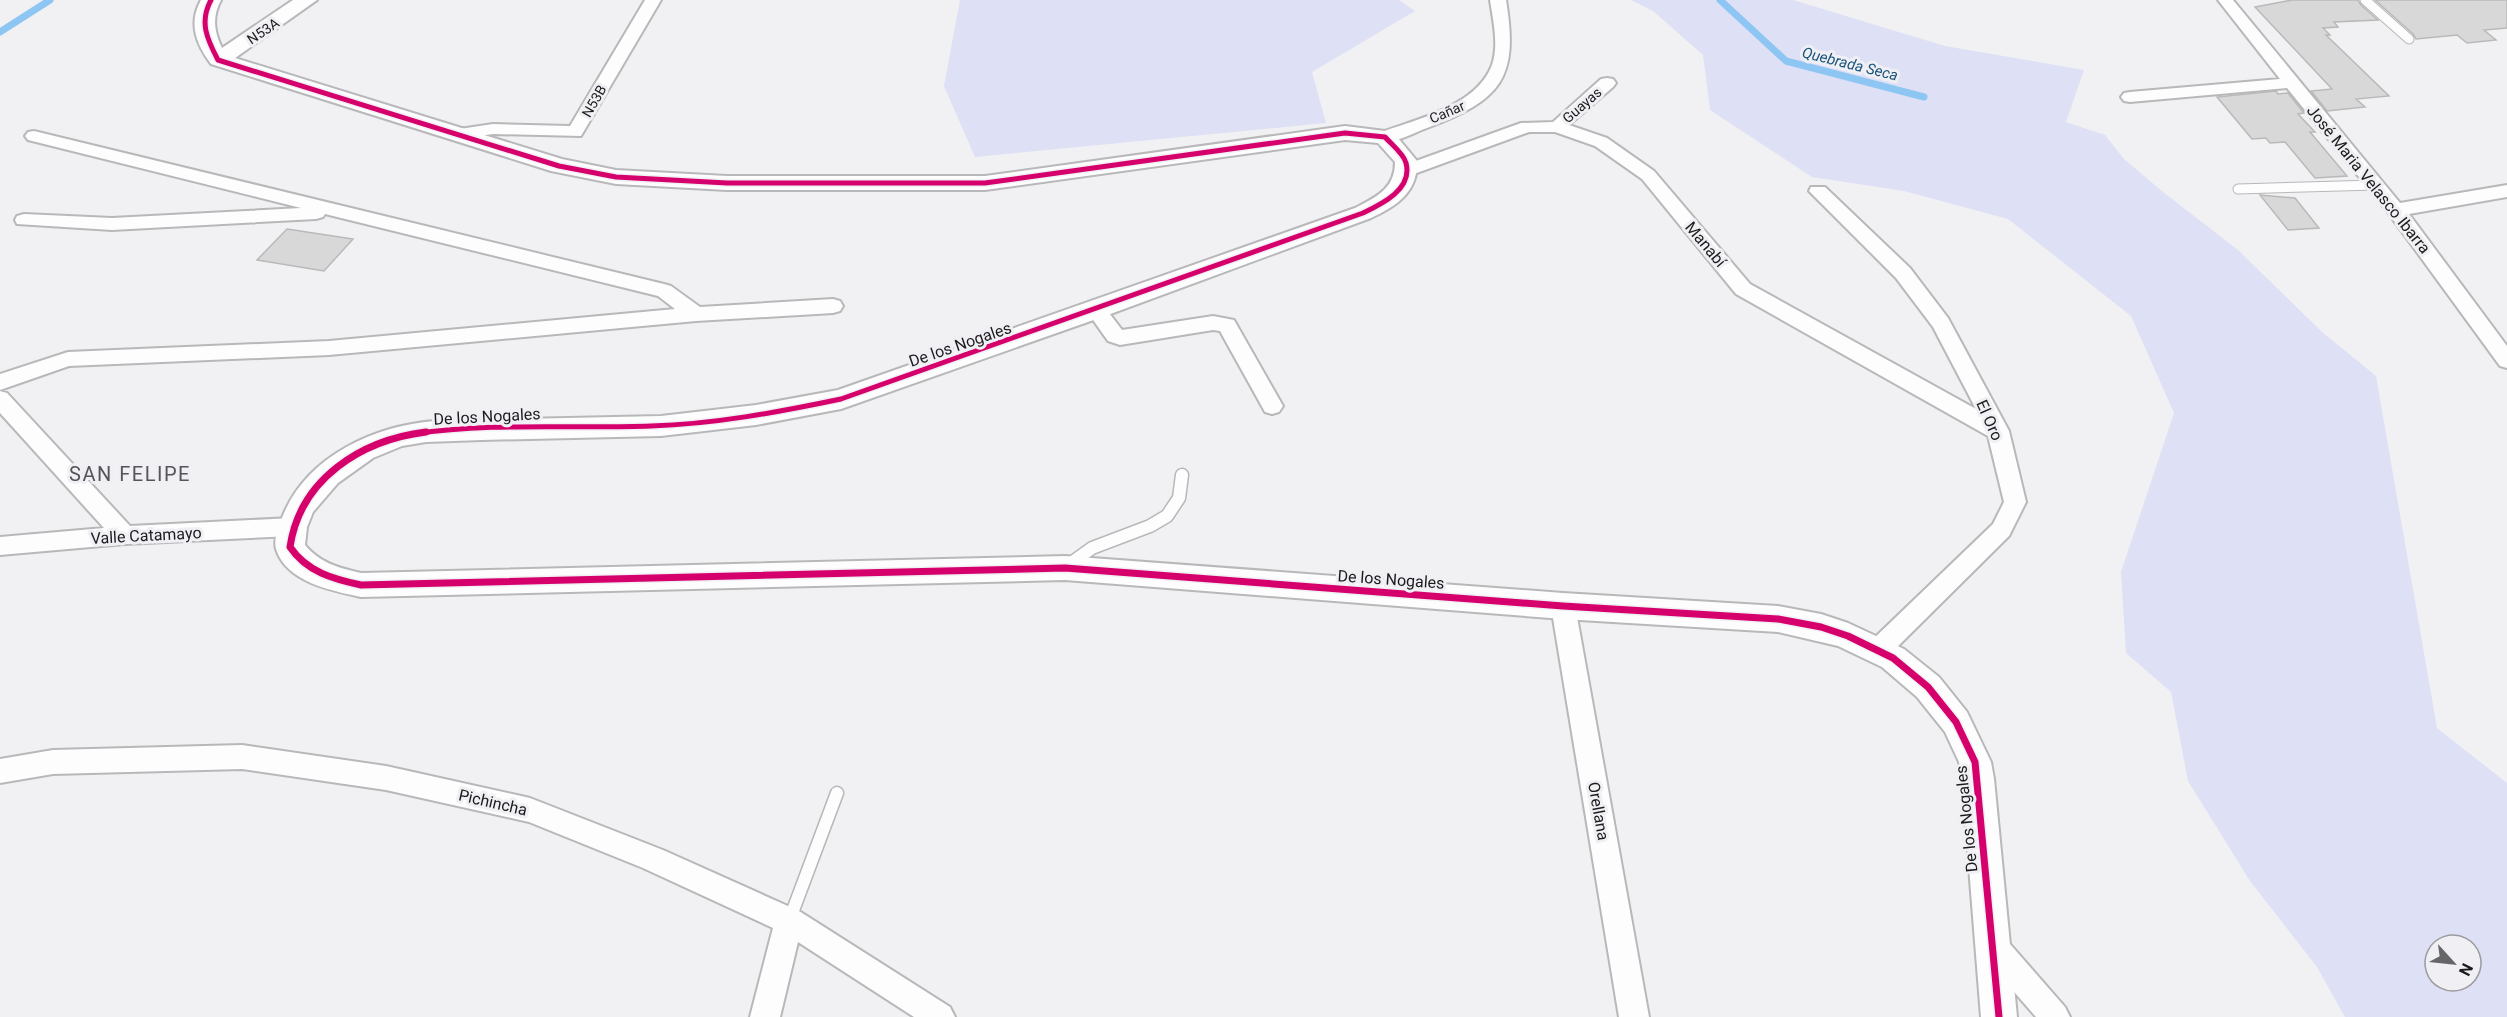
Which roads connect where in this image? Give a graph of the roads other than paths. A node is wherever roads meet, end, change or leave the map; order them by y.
1 (211, 0) edge
2 (307, 0) edge
3 (653, 0) edge
4 (1498, 0) edge
5 (2226, 0) edge
6 (2365, 0) edge
7 (2409, 39) dead end
8 (218, 60) junction
9 (1607, 83) dead end
10 (2292, 83) junction
11 (2130, 97) dead end
12 (1557, 127) junction
13 (459, 134) junction
14 (34, 136) dead end
15 (1385, 137) junction
16 (1407, 170) junction
17 (2376, 185) junction
18 (2238, 189) dead end
19 (1818, 191) dead end
20 (2507, 191) edge
21 (2396, 210) junction
22 (344, 212) junction
23 (24, 220) dead end
24 (833, 306) dead end
25 (1096, 310) junction
26 (696, 314) junction
27 (2500, 341) edge
28 (2507, 361) edge
29 (0, 382) edge
30 (0, 399) edge
31 (1272, 406) dead end
32 (1998, 431) junction
33 (1182, 475) dead end
34 (292, 527) junction
35 (125, 535) junction
36 (0, 546) edge
37 (1065, 568) junction
38 (1563, 606) junction
39 (1877, 651) junction
40 (0, 771) edge
41 (837, 793) dead end
42 (789, 921) junction
43 (1992, 946) junction
44 (765, 1017) edge
45 (940, 1017) edge
46 (1634, 1017) edge
47 (1999, 1017) edge
48 (2055, 1017) edge

1 - 8 street
2 - 8 street, N53A
3 - 13 street, N53B
4 - 15 street, Cañar
5 - 10 street, José Maria Velasco Ibarra
6 - 7 lane
8 - 13 street
9 - 12 street, Guayas
10 - 11 street
10 - 17 street, José Maria Velasco Ibarra
12 - 16 street, Manabí
12 - 32 street, Manabí
13 - 15 street
14 - 22 street
15 - 16 street
16 - 25 street, De los Nogales
17 - 18 lane
17 - 21 street, José Maria Velasco Ibarra
19 - 32 street, El Oro
20 - 21 street
21 - 27 street, José Maria Velasco Ibarra
22 - 23 street
22 - 26 street
24 - 26 street
25 - 31 street
25 - 34 street, De los Nogales
26 - 29 street
27 - 28 street, José Maria Velasco Ibarra
30 - 35 street
32 - 39 street, El Oro
33 - 37 lane
34 - 35 street, Valle Catamayo
34 - 37 street, De los Nogales
35 - 36 street, Valle Catamayo
37 - 38 street, De los Nogales
38 - 39 street, De los Nogales
38 - 46 street, Orellana
39 - 43 street, De los Nogales
40 - 42 street, Pichincha
41 - 42 lane
42 - 44 street
42 - 45 street, Pichincha
43 - 47 street, De los Nogales
43 - 48 street

